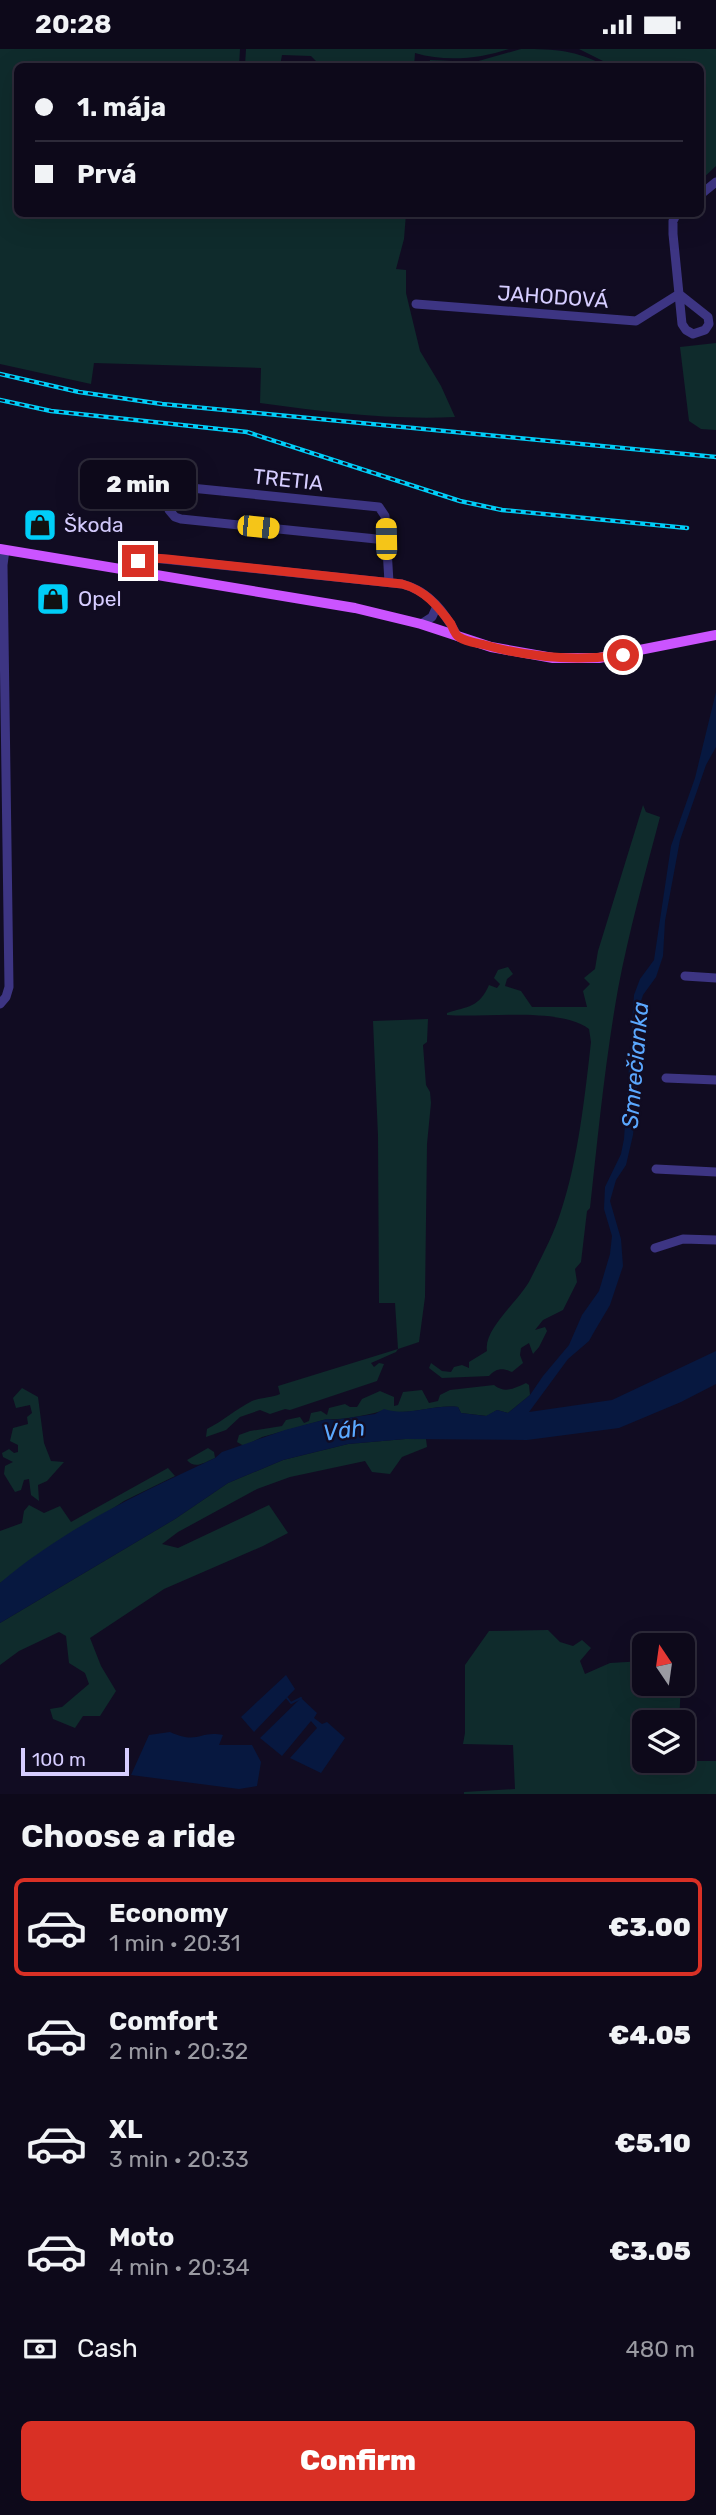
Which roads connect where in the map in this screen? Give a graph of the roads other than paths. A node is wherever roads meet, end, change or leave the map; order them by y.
1 (675, 217) edge
2 (416, 304) dead end
3 (386, 540) junction
4 (2, 550) edge
5 (127, 570) junction
6 (389, 582) junction
7 (438, 606) junction
8 (421, 624) junction
9 (716, 635) edge
10 (458, 637) junction
11 (685, 976) dead end
12 (716, 978) edge
13 (0, 1004) edge
14 (666, 1077) dead end
15 (716, 1080) edge
16 (656, 1170) dead end
17 (716, 1172) edge
18 (716, 1240) edge
19 (655, 1248) dead end

1 - 2 street, JAHODOVÁ
3 - 3 street, TRETIA
3 - 6 street
4 - 5 main road
4 - 13 street
5 - 6 street
5 - 8 main road
6 - 7 street
7 - 8 street
7 - 10 street
8 - 10 main road
9 - 10 main road
11 - 12 street
14 - 15 street
16 - 17 street
18 - 19 street

